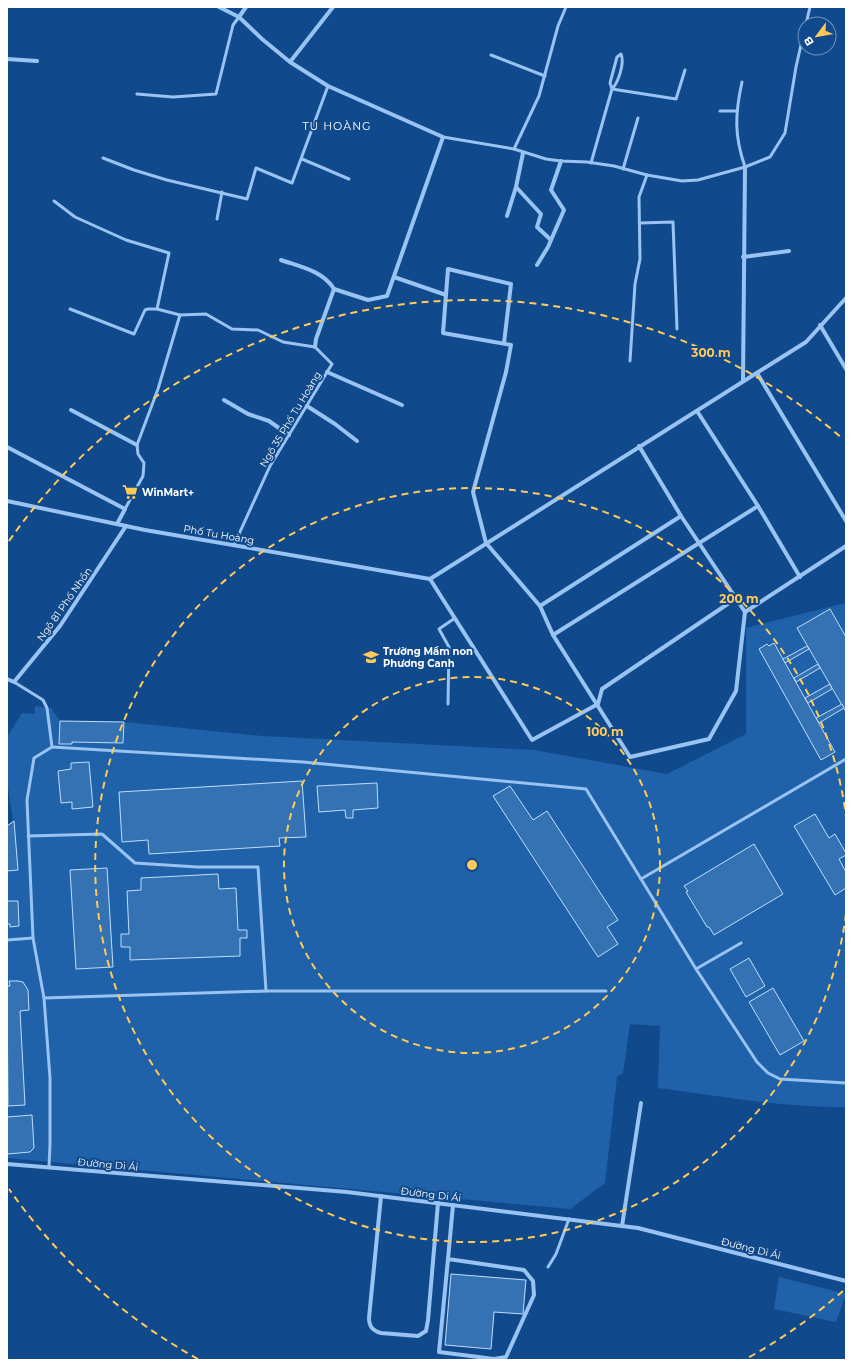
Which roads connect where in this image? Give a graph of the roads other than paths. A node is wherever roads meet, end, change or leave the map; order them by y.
1 (219, 7) edge
2 (246, 7) edge
3 (333, 7) edge
4 (566, 7) edge
5 (239, 17) junction
6 (492, 55) dead end
7 (798, 56) edge
8 (7, 59) edge
9 (36, 60) dead end
10 (290, 62) junction
11 (685, 70) dead end
12 (545, 76) junction
13 (742, 82) dead end
14 (328, 86) junction
15 (612, 89) junction
16 (137, 94) dead end
17 (720, 111) dead end
18 (737, 111) junction
19 (638, 118) dead end
20 (443, 137) junction
21 (514, 149) junction
22 (523, 153) junction
23 (103, 158) dead end
24 (302, 159) junction
25 (561, 161) junction
26 (591, 163) junction
27 (745, 167) junction
28 (623, 169) junction
29 (647, 175) junction
30 (350, 179) dead end
31 (516, 186) junction
32 (222, 192) junction
33 (54, 201) dead end
34 (507, 216) dead end
35 (217, 220) dead end
36 (640, 222) junction
37 (551, 240) junction
38 (789, 251) dead end
39 (743, 257) junction
40 (281, 260) dead end
41 (537, 265) dead end
42 (394, 277) junction
43 (334, 289) junction
44 (446, 295) junction
45 (846, 298) edge
46 (70, 309) dead end
47 (157, 309) junction
48 (180, 315) junction
49 (820, 325) junction
50 (677, 329) dead end
51 (504, 343) junction
52 (315, 348) junction
53 (630, 361) dead end
54 (846, 369) edge
55 (327, 372) junction
56 (757, 373) junction
57 (743, 381) junction
58 (224, 400) dead end
59 (402, 405) dead end
60 (307, 406) junction
61 (71, 410) dead end
62 (697, 411) junction
63 (289, 435) junction
64 (357, 441) dead end
65 (137, 445) junction
66 (639, 446) junction
67 (7, 447) edge
68 (7, 501) edge
69 (758, 506) junction
70 (125, 509) junction
71 (682, 516) junction
72 (846, 521) edge
73 (117, 524) junction
74 (126, 526) junction
75 (486, 543) junction
76 (699, 543) junction
77 (234, 545) junction
78 (846, 546) edge
79 (800, 577) junction
80 (430, 578) junction
81 (735, 599) junction
82 (540, 606) junction
83 (745, 612) junction
84 (455, 618) junction
85 (553, 635) junction
86 (7, 679) edge
87 (14, 682) junction
88 (448, 704) dead end
89 (598, 704) junction
90 (52, 748) junction
91 (846, 759) edge
92 (28, 836) junction
93 (641, 879) junction
94 (33, 938) junction
95 (7, 940) edge
96 (741, 943) dead end
97 (696, 969) junction
98 (266, 991) junction
99 (606, 991) dead end
100 (44, 998) junction
101 (846, 1083) edge
102 (641, 1103) dead end
103 (7, 1164) edge
104 (48, 1167) junction
105 (381, 1196) junction
106 (438, 1203) junction
107 (453, 1205) junction
108 (569, 1220) junction
109 (622, 1226) junction
110 (448, 1259) junction
111 (548, 1267) dead end
112 (846, 1281) edge

1 - 5 street
2 - 5 street
3 - 10 street
4 - 12 lane
5 - 10 street
5 - 16 lane
6 - 12 lane
7 - 27 lane
8 - 9 street
10 - 14 street
11 - 15 lane
12 - 21 lane
13 - 18 lane
14 - 20 street
14 - 24 lane
15 - 15 lane
15 - 26 lane
17 - 18 lane
18 - 27 lane
19 - 28 lane
20 - 21 lane
20 - 42 street
21 - 22 lane
22 - 25 lane
22 - 31 street
23 - 32 lane
24 - 30 lane
24 - 32 lane
25 - 26 lane
25 - 37 street
26 - 28 lane
27 - 29 lane
27 - 39 street
28 - 29 lane
29 - 36 lane
31 - 34 street
31 - 37 street
32 - 35 lane
33 - 47 lane
36 - 50 lane
36 - 53 lane
37 - 41 street
38 - 39 street
39 - 57 street
40 - 43 street
42 - 43 street
42 - 44 street
43 - 52 street
44 - 51 street
44 - 51 street
45 - 49 street
46 - 47 lane
47 - 48 lane
48 - 52 lane
48 - 65 lane
49 - 54 street
49 - 56 street
51 - 75 street
52 - 55 lane, Ngõ 35 Phố Tu Hoàng
55 - 59 street
55 - 60 lane, Ngõ 35 Phố Tu Hoàng
56 - 57 street
56 - 72 street
57 - 62 street
58 - 63 street
60 - 63 lane, Ngõ 35 Phố Tu Hoàng
60 - 64 street
61 - 65 street
62 - 66 street
62 - 69 street
63 - 77 lane, Ngõ 35 Phố Tu Hoàng
65 - 70 lane
66 - 71 street
66 - 75 street
67 - 70 street
68 - 73 street, Phố Tu Hoàng
69 - 76 street
69 - 79 street
70 - 73 street
71 - 76 street
71 - 82 street
73 - 74 street, Phố Tu Hoàng
74 - 77 street, Phố Tu Hoàng
74 - 87 street, Ngõ 81 Phố Nhổn
75 - 80 street
75 - 82 street
76 - 81 street
76 - 85 street
77 - 80 street, Phố Tu Hoàng
78 - 79 street
79 - 83 street
80 - 84 street
81 - 83 street
81 - 89 street
82 - 85 street
83 - 89 street
84 - 88 lane
84 - 89 street
85 - 89 street
86 - 87 street
87 - 90 lane
90 - 92 lane
90 - 93 lane
91 - 93 lane
92 - 94 lane
92 - 98 lane
93 - 97 lane
94 - 95 lane
94 - 100 lane
96 - 97 lane
97 - 101 lane
98 - 99 lane
98 - 100 lane
100 - 104 lane
102 - 109 street
103 - 104 street, Đường Di Ái
104 - 105 street, Đường Di Ái
105 - 106 street, Đường Di Ái
105 - 106 street
106 - 107 street, Đường Di Ái
107 - 108 street, Đường Di Ái
107 - 110 street
108 - 109 street, Đường Di Ái
108 - 111 lane
109 - 112 street, Đường Di Ái
110 - 110 street

